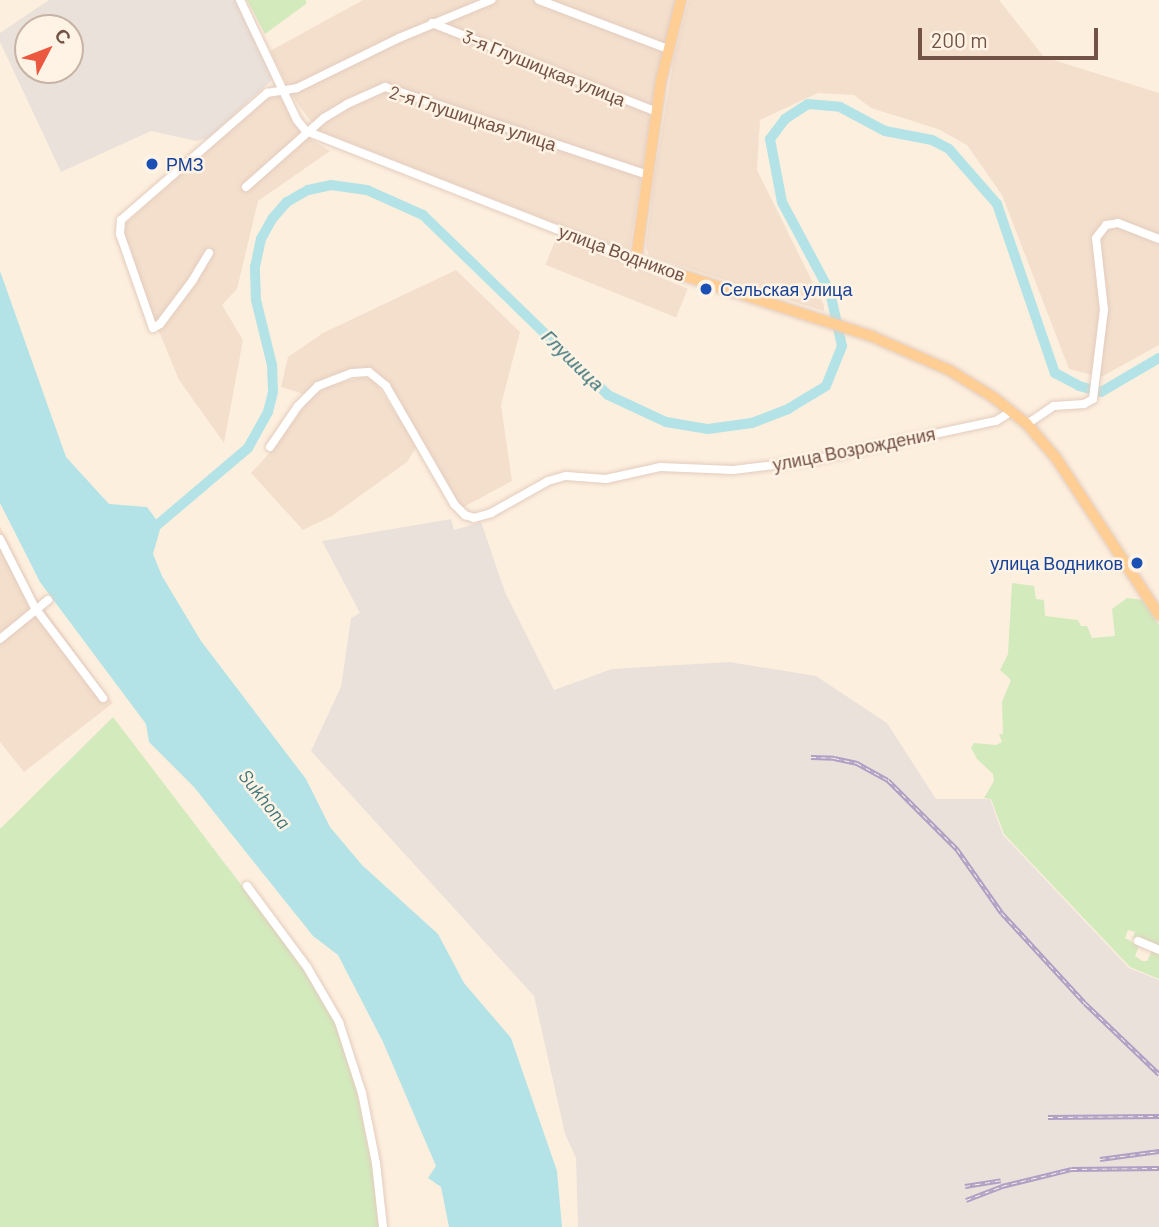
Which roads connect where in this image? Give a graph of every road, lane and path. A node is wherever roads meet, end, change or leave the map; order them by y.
1 (240, 0) edge
2 (491, 0) edge
3 (539, 0) edge
4 (681, 0) edge
5 (432, 23) junction
6 (668, 49) junction
7 (283, 90) junction
8 (657, 112) junction
9 (306, 131) junction
10 (648, 175) junction
11 (246, 187) dead end
12 (1159, 239) edge
13 (209, 253) dead end
14 (636, 260) junction
15 (1012, 411) junction
16 (1027, 424) junction
17 (270, 447) dead end
18 (0, 539) edge
19 (48, 600) dead end
20 (35, 608) junction
21 (1159, 615) edge
22 (0, 639) edge
23 (103, 698) dead end
24 (247, 886) dead end
25 (1138, 941) dead end
26 (1159, 950) edge
27 (383, 1227) edge

1 - 7 street
2 - 5 street
3 - 6 street
4 - 6 main road
5 - 7 street
5 - 8 street, 3-я Глушицкая улица
6 - 8 main road
7 - 9 street
7 - 13 street
8 - 10 main road
9 - 10 street, 2-я Глушицкая улица
9 - 11 street
9 - 14 street, улица Водников
10 - 14 main road
12 - 16 street
14 - 15 main road, улица Водников
15 - 16 main road, улица Водников
15 - 17 street, улица Возрождения
16 - 21 main road, улица Водников
18 - 20 street
19 - 20 street
20 - 22 street
20 - 23 street
24 - 27 street
25 - 26 street

